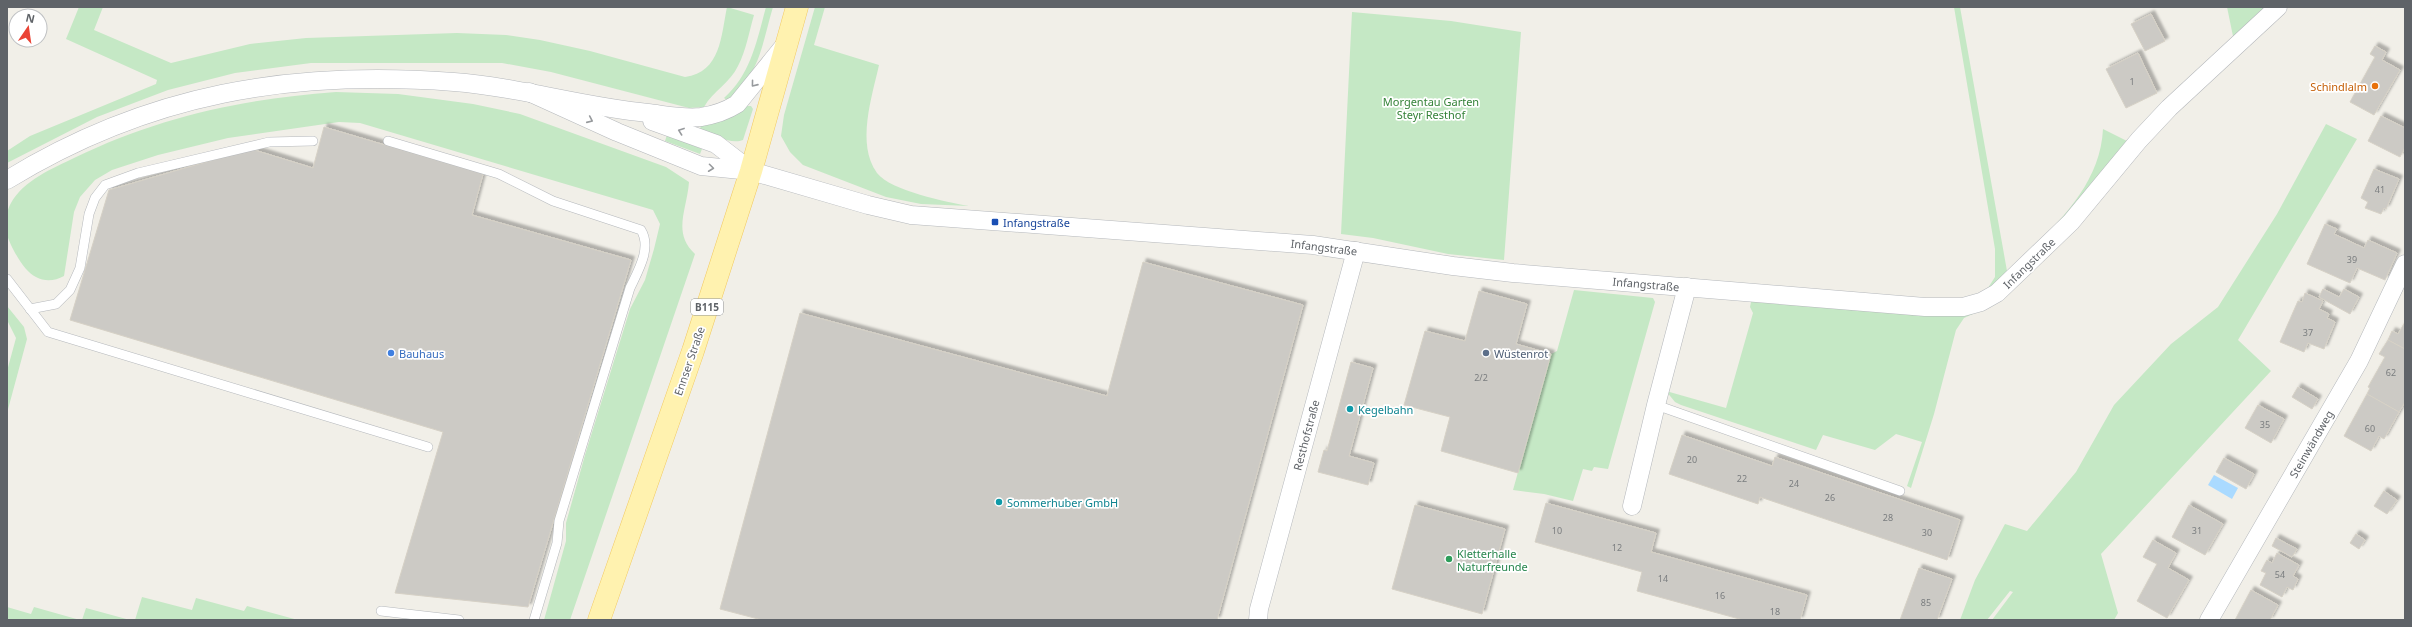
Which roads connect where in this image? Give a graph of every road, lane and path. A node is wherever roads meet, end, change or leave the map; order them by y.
1 (797, 7) edge
2 (2278, 7) edge
3 (787, 42) junction
4 (529, 92) junction
5 (621, 111) junction
6 (313, 141) dead end
7 (388, 141) dead end
8 (750, 171) junction
9 (7, 180) edge
10 (1356, 251) junction
11 (2405, 264) edge
12 (7, 279) edge
13 (1687, 287) junction
14 (30, 309) junction
15 (1656, 404) junction
16 (428, 447) dead end
17 (1900, 490) dead end
18 (1632, 506) dead end
19 (381, 611) dead end
20 (459, 620) edge
21 (534, 620) edge
22 (599, 620) edge
23 (1258, 620) edge
24 (2209, 620) edge

1 - 3 main road, Ennser Straße / B115
2 - 13 street, Infangstraße
3 -> 5 street
3 - 8 main road, Ennser Straße / B115
4 - 5 street
4 -> 8 street
4 - 9 street
8 -> 5 street
6 - 14 lane
7 - 21 lane
8 - 10 street, Infangstraße
8 - 22 main road, Ennser Straße / B115
10 - 13 street, Infangstraße
10 - 23 street, Resthofstraße
11 - 24 street, Steinwändweg
12 - 14 lane
13 - 15 street, Infangstraße
14 - 16 lane
15 - 17 lane
15 - 18 street, Infangstraße
19 - 20 lane

